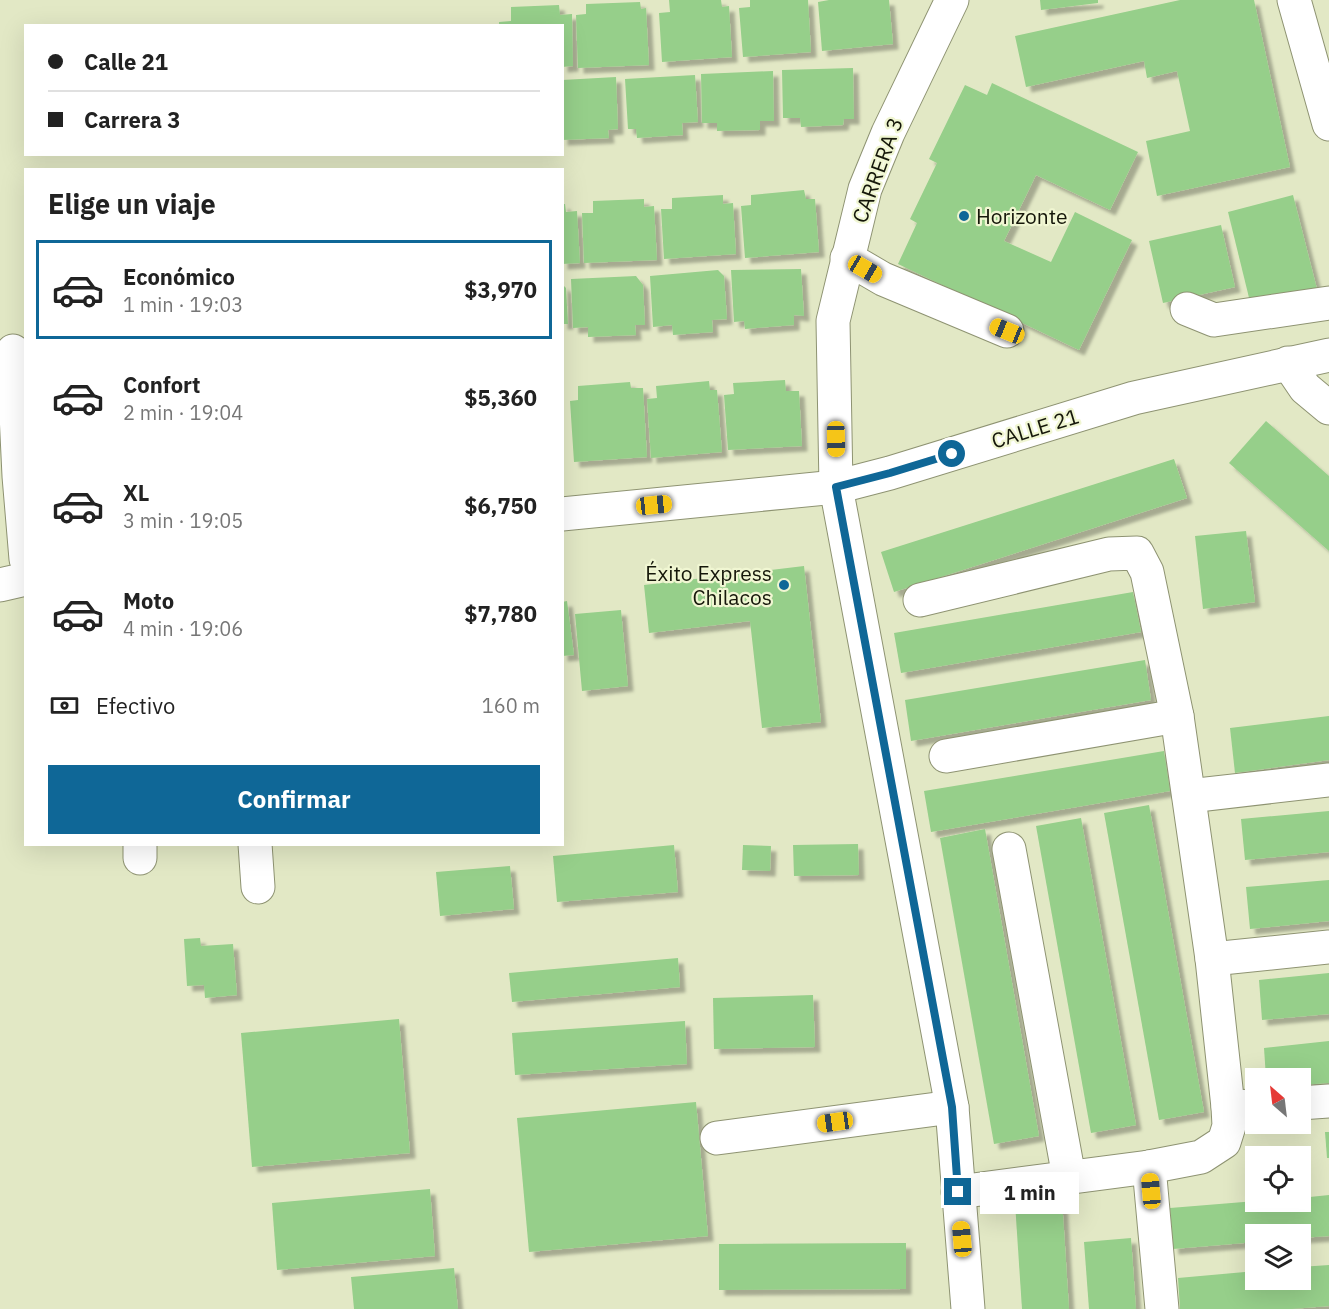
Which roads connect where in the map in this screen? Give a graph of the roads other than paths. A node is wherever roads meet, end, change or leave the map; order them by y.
1 (952, 0) edge
2 (1293, 0) edge
3 (1329, 124) edge
4 (847, 258) junction
5 (1329, 303) edge
6 (1187, 309) dead end
7 (1007, 331) dead end
8 (13, 351) dead end
9 (1329, 355) edge
10 (1288, 363) junction
11 (1329, 408) edge
12 (836, 487) junction
13 (564, 514) edge
14 (24, 535) edge
15 (24, 579) edge
16 (0, 585) edge
17 (920, 600) dead end
18 (1177, 716) junction
19 (946, 756) dead end
20 (1329, 780) edge
21 (1189, 796) junction
22 (255, 846) edge
23 (1009, 849) dead end
24 (258, 887) dead end
25 (1329, 947) edge
26 (1212, 959) junction
27 (1329, 1101) edge
28 (1311, 1102) edge
29 (952, 1107) junction
30 (1242, 1107) edge
31 (717, 1138) dead end
32 (1149, 1167) junction
33 (1069, 1177) junction
34 (958, 1192) junction
35 (968, 1309) edge
36 (1162, 1309) edge

1 - 4 street, CARRERA 3
2 - 3 street
4 - 7 street
4 - 12 street, CARRERA 3
5 - 6 street
8 - 14 street
9 - 10 street, CALLE 21
10 - 11 street
10 - 12 street, CALLE 21
12 - 13 street, CALLE 21
12 - 29 street, CARRERA 3
15 - 16 street
17 - 18 street
18 - 19 street
18 - 21 street
20 - 21 street
21 - 26 street
22 - 24 street
23 - 33 street
25 - 26 street
26 - 30 street
27 - 28 street
29 - 31 street
29 - 34 street, CARRERA 3
30 - 32 street
32 - 33 street
32 - 36 street
33 - 34 street
34 - 35 street, CARRERA 3

